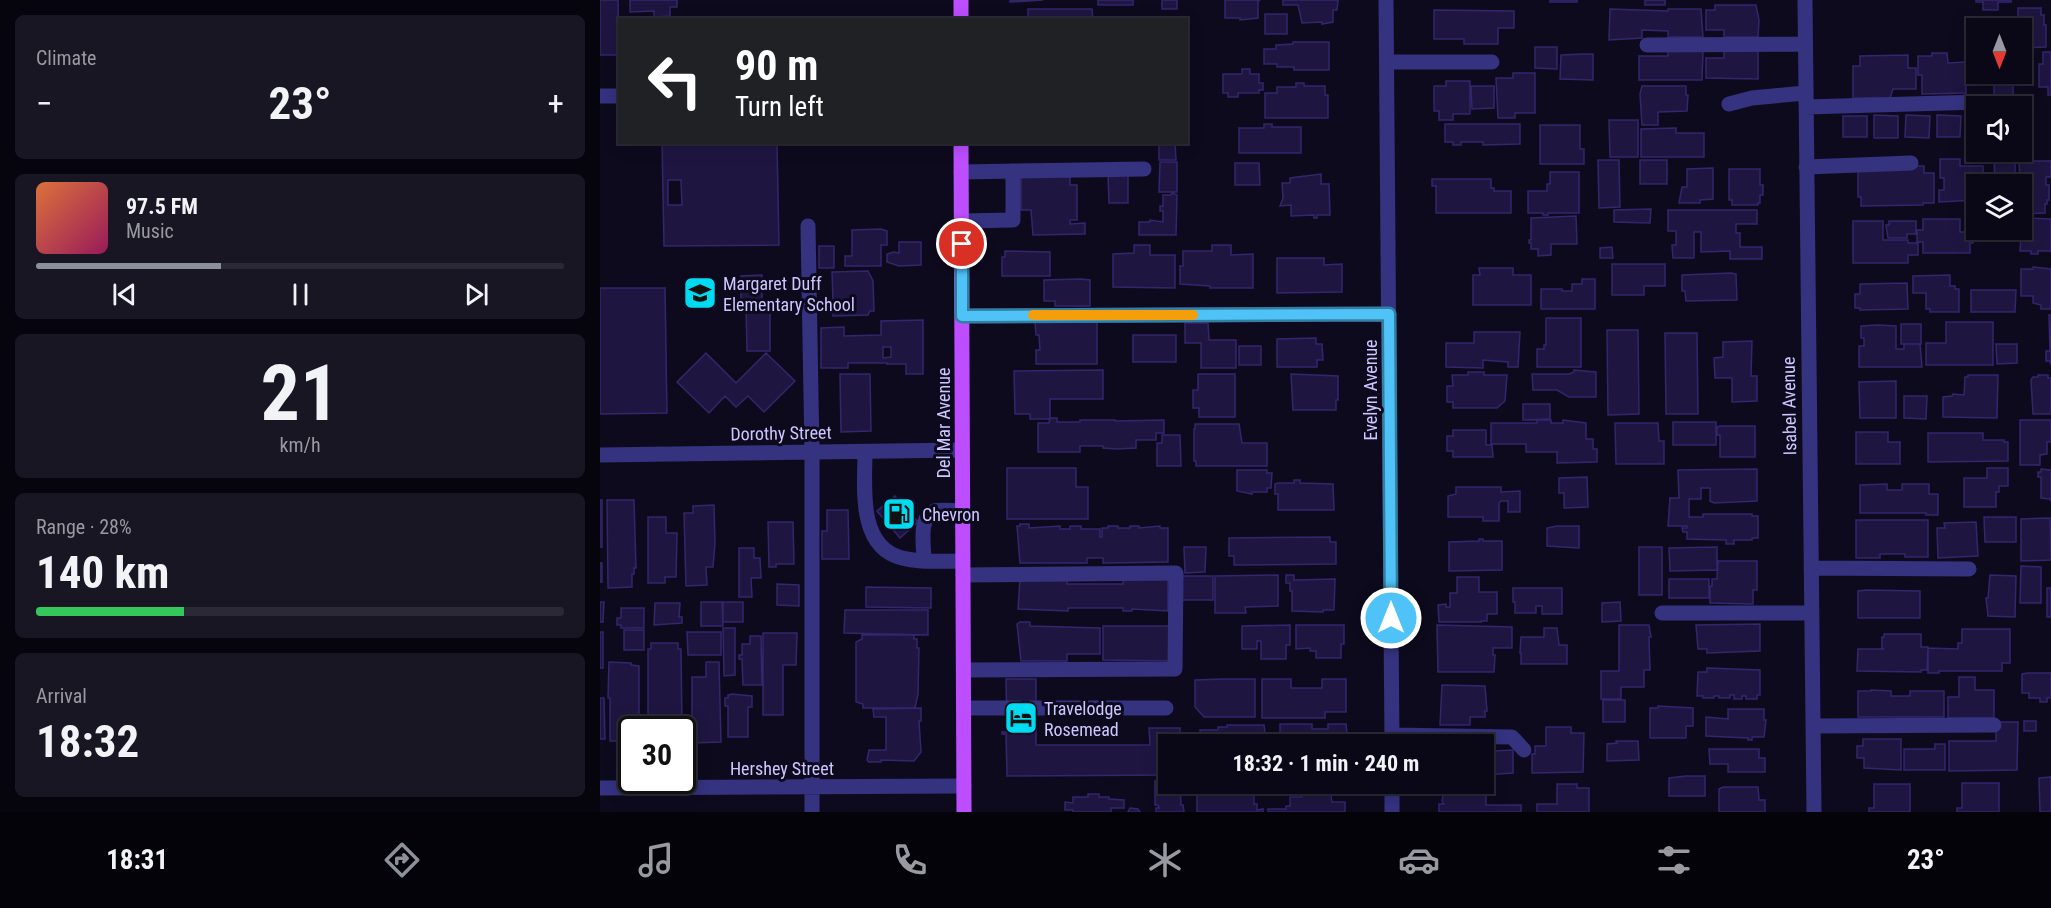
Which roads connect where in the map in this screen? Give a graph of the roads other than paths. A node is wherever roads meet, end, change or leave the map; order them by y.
1 (961, 0) edge
2 (1386, 0) edge
3 (1805, 0) edge
4 (961, 18) edge
5 (1805, 44) junction
6 (1647, 45) dead end
7 (1387, 62) junction
8 (1492, 62) dead end
9 (600, 96) edge
10 (616, 96) dead end
11 (1805, 100) junction
12 (1966, 102) edge
13 (1729, 104) dead end
14 (961, 144) edge
15 (1911, 163) dead end
16 (1806, 167) junction
17 (1144, 169) dead end
18 (1013, 171) junction
19 (961, 172) junction
20 (962, 221) junction
21 (808, 226) dead end
22 (1389, 314) junction
23 (962, 316) junction
24 (963, 450) junction
25 (812, 452) junction
26 (865, 452) junction
27 (600, 455) edge
28 (963, 511) junction
29 (924, 560) junction
30 (963, 568) junction
31 (1811, 568) junction
32 (1969, 569) dead end
33 (1662, 613) dead end
34 (1812, 613) junction
35 (964, 670) junction
36 (964, 708) junction
37 (1006, 708) tunnel mouth
38 (1036, 708) tunnel mouth
39 (1166, 708) dead end
40 (1994, 725) dead end
41 (1813, 726) junction
42 (1392, 734) edge
43 (1494, 737) edge
44 (1524, 750) dead end
45 (964, 786) junction
46 (812, 787) junction
47 (600, 788) edge
48 (1392, 794) edge
49 (812, 812) edge
50 (964, 812) edge
51 (1392, 812) edge
52 (1814, 812) edge

1 - 4 main road
2 - 7 street, Evelyn Avenue
3 - 5 street, Isabel Avenue
5 - 6 street
5 - 11 street, Isabel Avenue
7 - 8 street
7 - 22 street, Evelyn Avenue
9 - 10 street
11 - 12 street
11 - 13 street
11 - 16 street, Isabel Avenue
14 - 19 main road, Del Mar Avenue
15 - 16 street
16 - 31 street, Isabel Avenue
17 - 18 street
18 - 19 street
18 - 20 street
19 - 20 main road, Del Mar Avenue
20 - 23 main road, Del Mar Avenue
21 - 25 street
22 - 23 street
22 - 42 street, Evelyn Avenue
23 - 24 main road, Del Mar Avenue
24 - 26 street, Dorothy Street
24 - 28 main road, Del Mar Avenue
25 - 26 street, Dorothy Street
25 - 27 street, Dorothy Street
25 - 46 street
26 - 29 street
28 - 29 street
28 - 30 main road, Del Mar Avenue
29 - 30 street
30 - 35 main road, Del Mar Avenue
30 - 35 street
31 - 32 street
31 - 34 street, Isabel Avenue
33 - 34 street
34 - 41 street, Isabel Avenue
35 - 36 main road, Del Mar Avenue
36 - 37 street
36 - 45 main road, Del Mar Avenue
38 - 39 street
40 - 41 street
41 - 52 street, Isabel Avenue
43 - 44 street
45 - 46 street, Hershey Street
45 - 50 main road, Del Mar Avenue
46 - 47 street, Hershey Street
46 - 49 street
48 - 51 street

